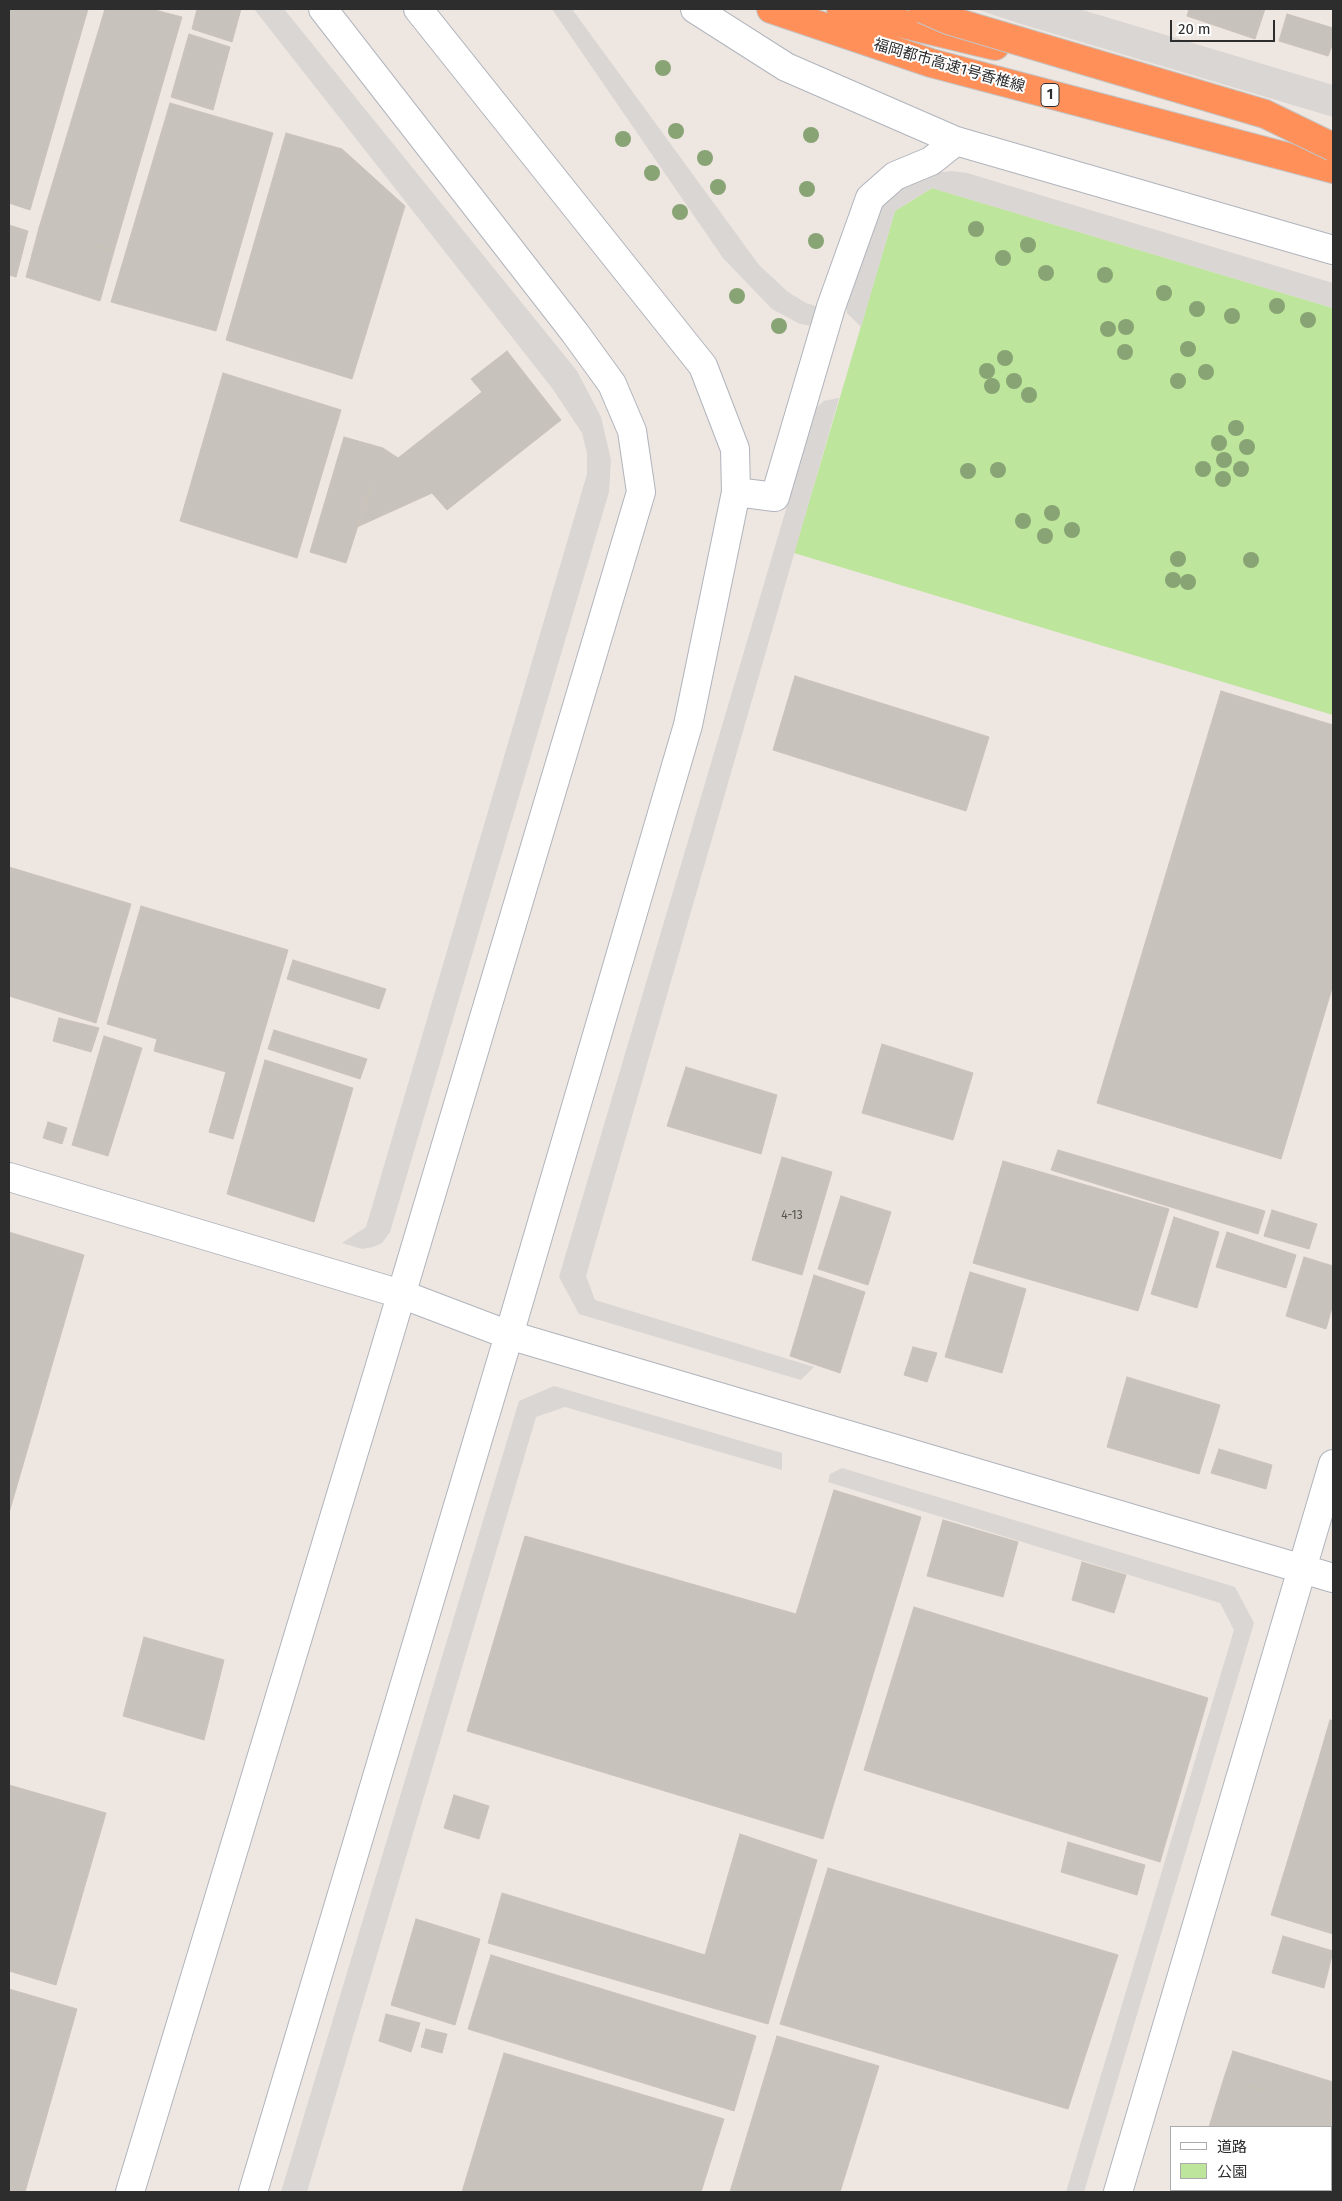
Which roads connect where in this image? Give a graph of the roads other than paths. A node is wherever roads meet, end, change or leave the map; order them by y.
1 (323, 9) edge
2 (418, 9) edge
3 (695, 9) edge
4 (770, 9) edge
5 (841, 9) edge
6 (880, 9) edge
7 (923, 9) edge
8 (936, 9) edge
9 (952, 9) edge
10 (967, 34) junction
11 (1019, 51) junction
12 (956, 141) junction
13 (1333, 146) edge
14 (1333, 170) edge
15 (1333, 250) edge
16 (736, 492) junction
17 (9, 1177) edge
18 (401, 1294) junction
19 (509, 1335) junction
20 (1333, 1464) edge
21 (1302, 1568) junction
22 (1333, 1578) edge
23 (130, 2192) edge
24 (252, 2192) edge
25 (1118, 2192) edge

1 - 18 street
2 - 16 street
3 - 12 street
4 - 14 highway, 福岡都市高速1号香椎線 / 1
5 - 11 highway, 福岡都市高速1号香椎線 / 1
6 - 10 street
7 - 13 highway, bridge
8 - 11 highway, bridge
9 - 10 street
10 - 13 street
11 - 13 highway, 福岡都市高速1号香椎線 / 1, bridge
12 - 15 street
12 - 16 street
16 - 19 street
17 - 18 street
18 - 19 street
18 - 23 street
19 - 21 street
19 - 24 street
20 - 21 street
21 - 22 street
21 - 25 street

